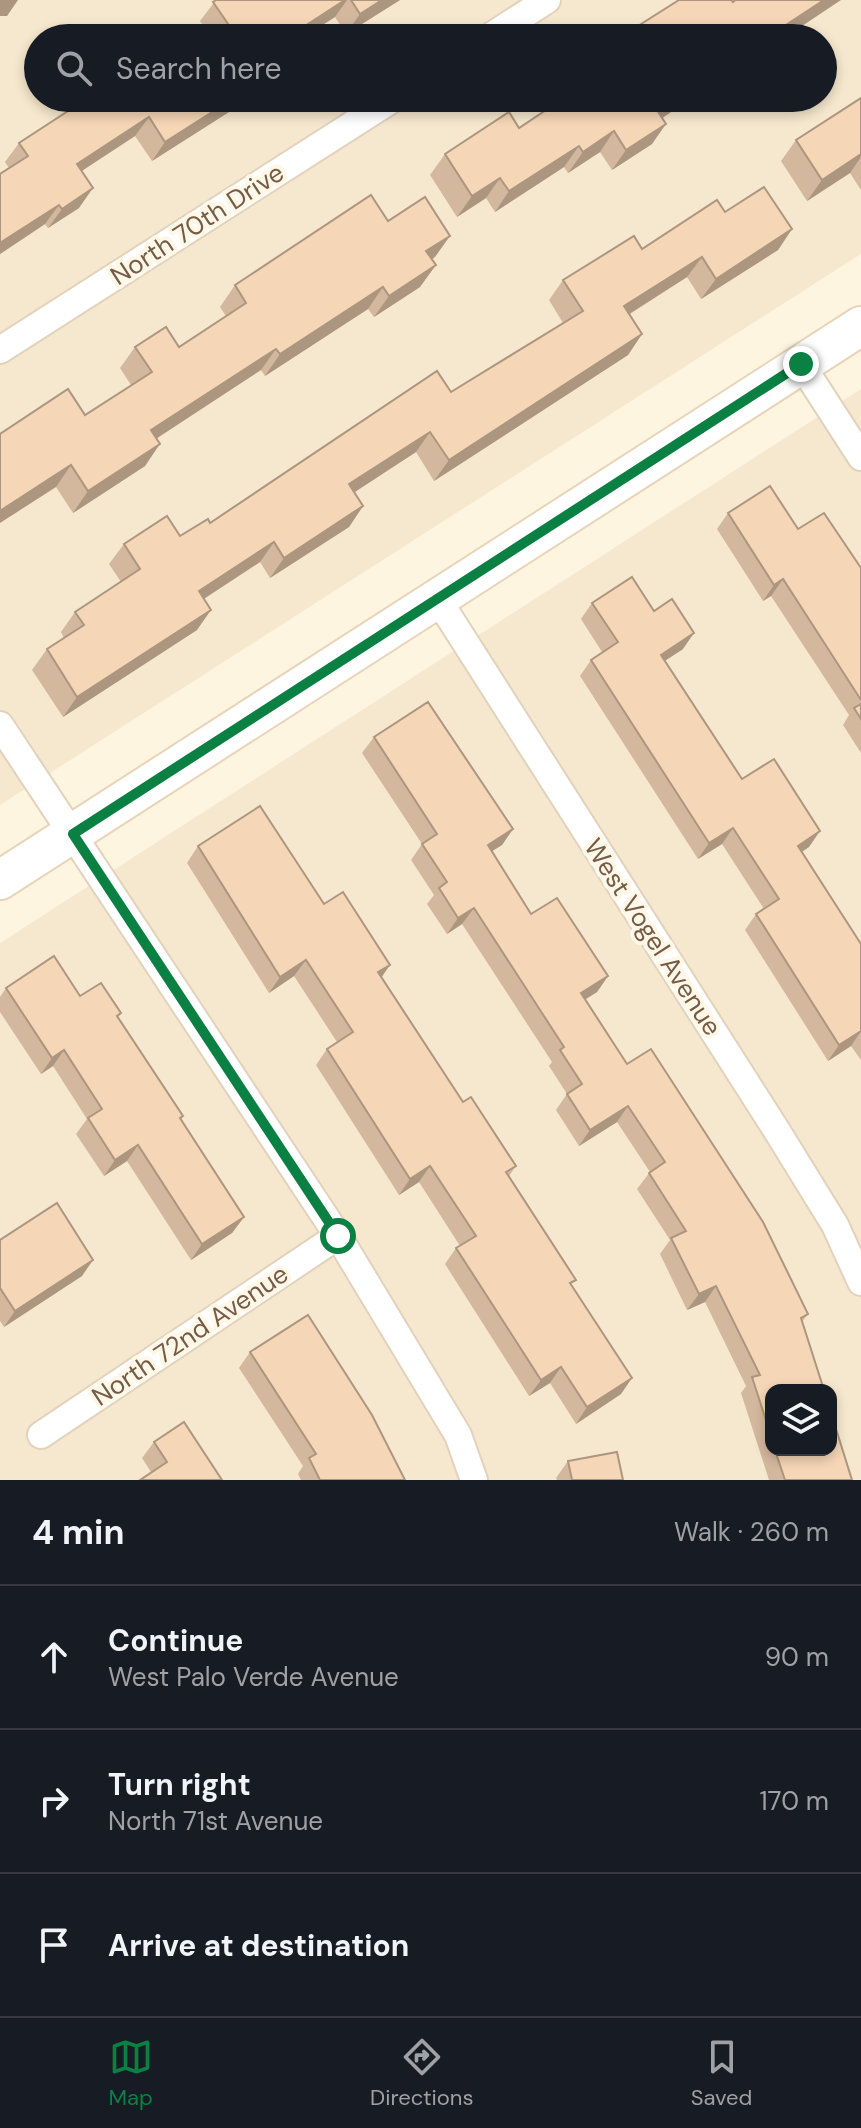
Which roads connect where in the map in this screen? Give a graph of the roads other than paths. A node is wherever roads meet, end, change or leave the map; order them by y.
1 (547, 0) edge
2 (510, 24) edge
3 (372, 112) edge
4 (861, 326) edge
5 (0, 350) edge
6 (801, 364) junction
7 (861, 457) edge
8 (437, 598) junction
9 (0, 725) edge
10 (73, 834) junction
11 (0, 880) edge
12 (338, 1236) junction
13 (861, 1282) edge
14 (41, 1435) dead end
15 (474, 1480) edge

1 - 2 street
3 - 5 street, North 70th Drive
4 - 6 street
6 - 7 street
6 - 8 street
8 - 10 street
8 - 13 street, West Vogel Avenue
9 - 10 street
10 - 11 street
10 - 12 street
12 - 14 street, North 72nd Avenue
12 - 15 street

